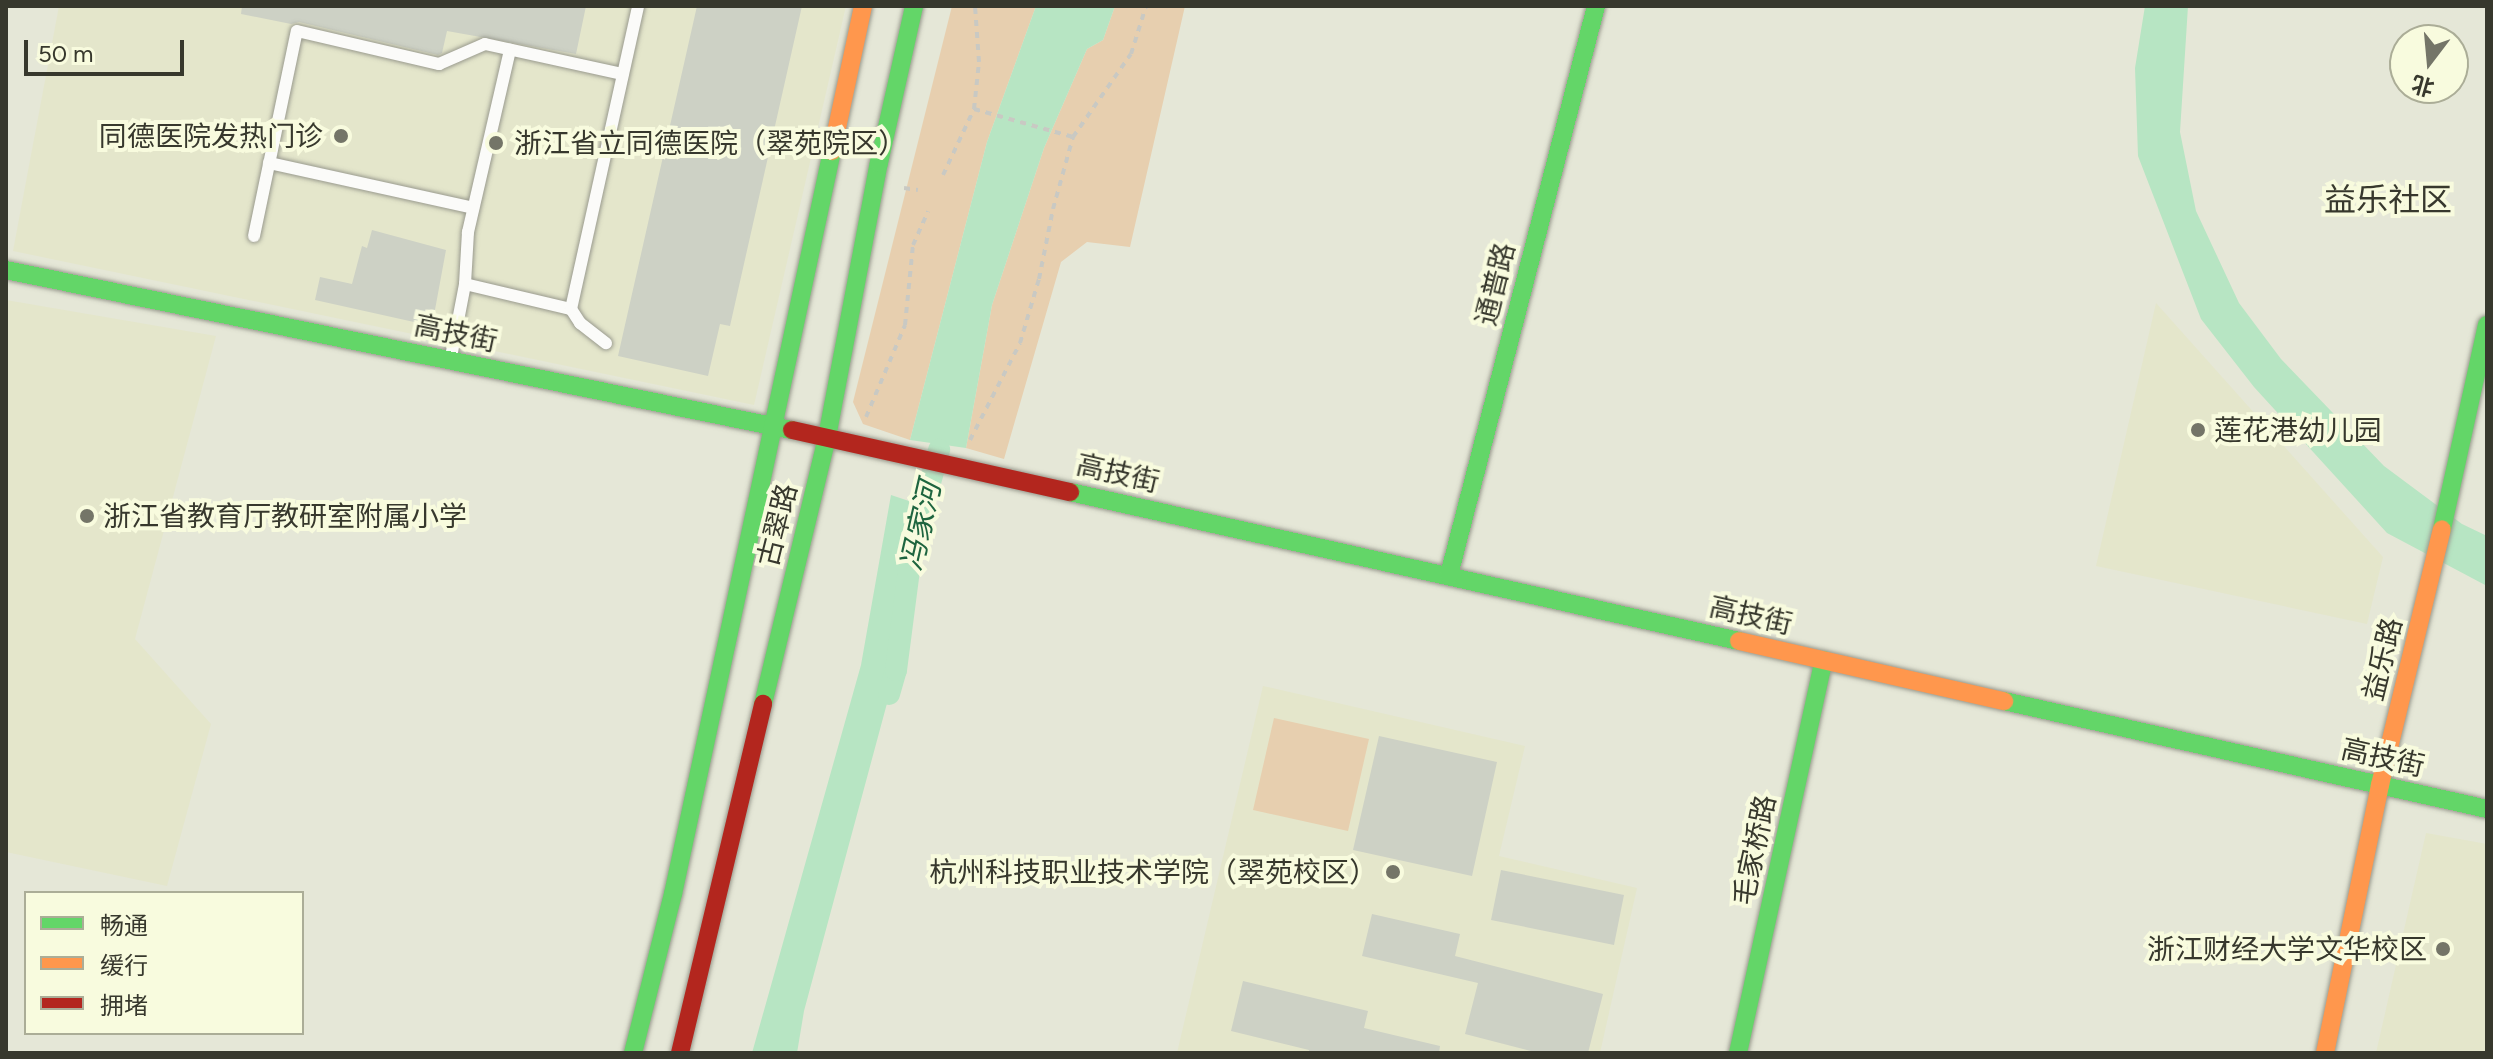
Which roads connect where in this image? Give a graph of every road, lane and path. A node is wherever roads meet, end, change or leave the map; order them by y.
1 (638, 6) edge
2 (863, 6) edge
3 (914, 6) edge
4 (975, 6) edge
5 (1146, 6) edge
6 (1596, 6) edge
7 (510, 50) junction
8 (623, 74) junction
9 (974, 109) junction
10 (1073, 137) junction
11 (269, 163) junction
12 (943, 175) dead end
13 (904, 188) dead end
14 (918, 190) dead end
15 (473, 208) junction
16 (928, 211) dead end
17 (254, 236) dead end
18 (6, 270) edge
19 (465, 284) junction
20 (571, 309) junction
21 (2487, 325) edge
22 (606, 343) dead end
23 (450, 360) junction
24 (863, 424) dead end
25 (772, 426) junction
26 (827, 437) junction
27 (966, 448) dead end
28 (1449, 575) junction
29 (1824, 660) junction
30 (2380, 785) junction
31 (2487, 809) edge
32 (633, 1053) edge
33 (680, 1053) edge
34 (1738, 1053) edge
35 (2325, 1053) edge

1 - 8 lane
2 - 25 street, 古翠路
3 - 26 street, 古翠路
4 - 9 path
5 - 10 path
6 - 28 street, 通普路
7 - 8 lane
7 - 11 lane
7 - 15 lane
8 - 20 lane
9 - 10 path
9 - 12 path
10 - 27 path
11 - 15 lane
11 - 17 lane
13 - 14 path
15 - 19 lane
16 - 24 path
18 - 23 street, 高技街
19 - 20 lane
19 - 23 lane
20 - 22 lane
21 - 30 street, 益乐路
23 - 25 street, 高技街
25 - 26 street, 高技街
25 - 32 street, 古翠路
26 - 28 street, 高技街
26 - 33 street, 古翠路
28 - 29 street, 高技街
29 - 30 street, 高技街
29 - 34 street, 毛家桥路
30 - 31 street, 高技街
30 - 35 street, 益乐路

